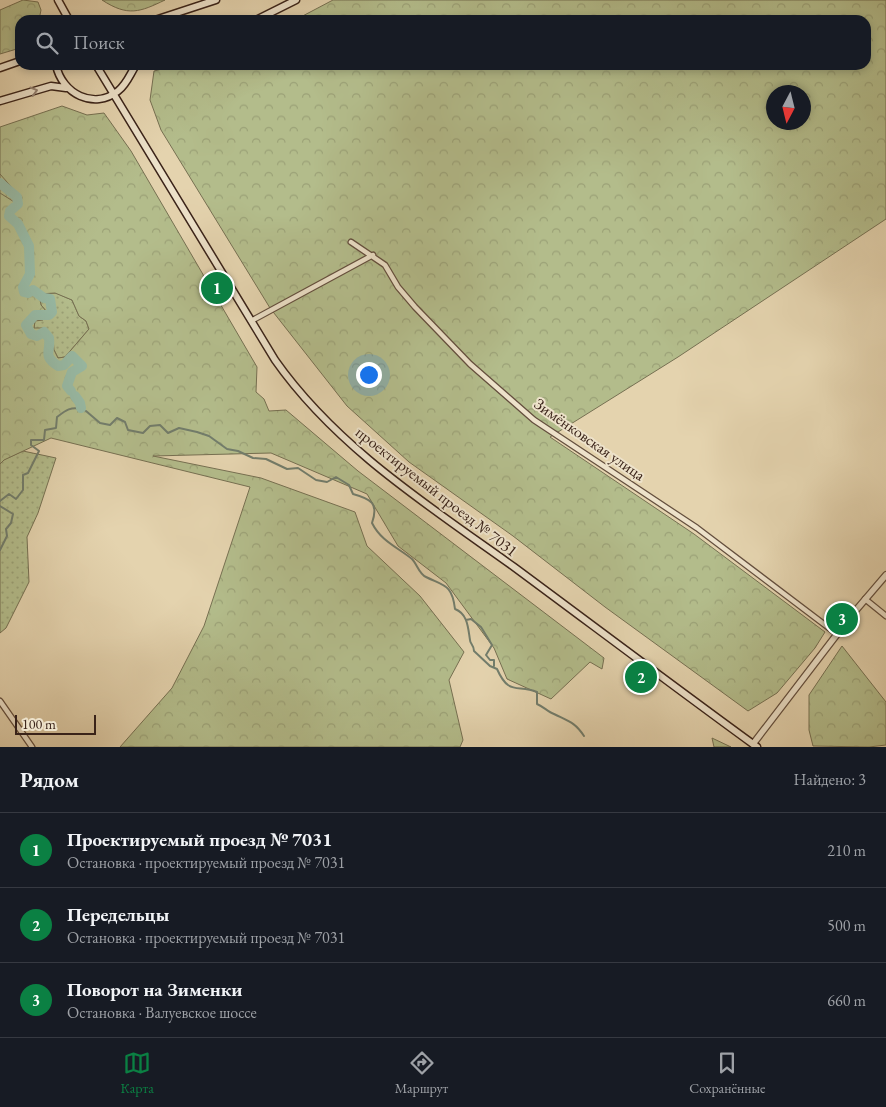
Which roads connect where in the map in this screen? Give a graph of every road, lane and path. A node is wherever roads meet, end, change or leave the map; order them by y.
1 (58, 0) edge
2 (216, 0) edge
3 (296, 0) edge
4 (66, 15) edge
5 (170, 15) edge
6 (266, 15) edge
7 (15, 64) edge
8 (0, 68) edge
9 (57, 70) edge
10 (99, 70) edge
11 (132, 70) edge
12 (68, 89) junction
13 (114, 94) junction
14 (0, 101) edge
15 (351, 242) dead end
16 (373, 256) junction
17 (251, 320) junction
18 (886, 575) edge
19 (865, 600) junction
20 (886, 616) edge
21 (837, 634) junction
22 (0, 701) edge
23 (755, 745) edge
24 (32, 747) edge

1 - 4 main road
2 - 5 main road
3 - 6 main road
7 - 8 main road
9 - 12 main road
10 - 13 main road, проектируемый проезд № 7031
11 - 13 main road
12 - 13 main road
14 -> 12 main road
13 - 17 main road, проектируемый проезд № 7031
15 - 16 street, Зимёнковская улица
16 - 17 street
16 - 21 street, Зимёнковская улица
17 - 23 main road, проектируемый проезд № 7031
18 - 19 street
19 - 20 street
19 - 21 street
21 - 23 street
22 - 24 street

